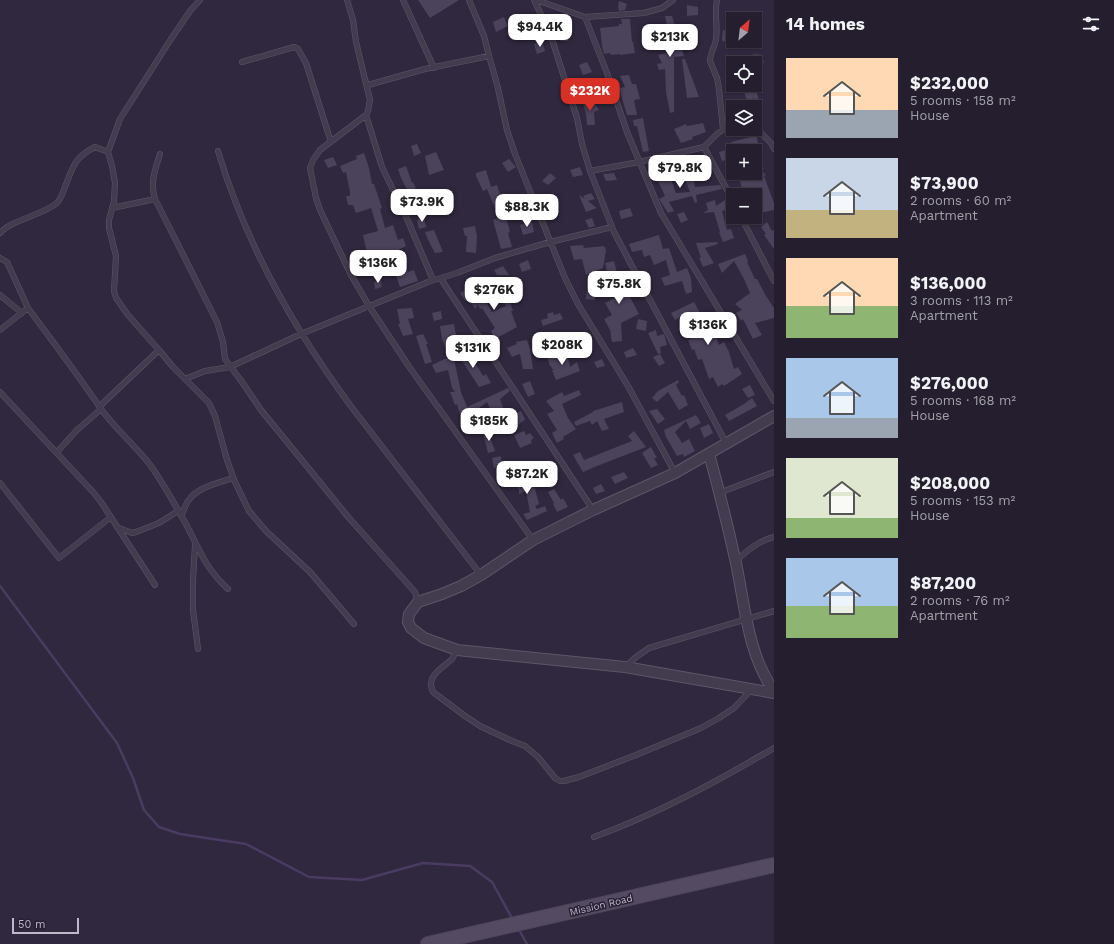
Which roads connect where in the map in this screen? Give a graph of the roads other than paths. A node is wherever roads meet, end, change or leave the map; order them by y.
1 (200, 0) edge
2 (347, 0) edge
3 (404, 0) edge
4 (469, 0) edge
5 (535, 0) edge
6 (673, 0) edge
7 (717, 0) edge
8 (585, 17) junction
9 (489, 56) junction
10 (242, 62) dead end
11 (434, 68) junction
12 (368, 85) junction
13 (366, 115) junction
14 (723, 130) junction
15 (331, 142) junction
16 (704, 147) junction
17 (774, 149) edge
18 (218, 151) dead end
19 (108, 152) junction
20 (160, 154) dead end
21 (639, 162) junction
22 (590, 171) junction
23 (726, 188) edge
24 (154, 199) junction
25 (112, 208) junction
26 (745, 224) edge
27 (612, 227) junction
28 (0, 233) edge
29 (550, 242) junction
30 (0, 258) edge
31 (441, 279) junction
32 (433, 280) junction
33 (774, 280) edge
34 (0, 295) edge
35 (369, 306) junction
36 (28, 308) junction
37 (22, 313) junction
38 (0, 330) edge
39 (301, 334) junction
40 (160, 350) junction
41 (230, 367) junction
42 (184, 379) junction
43 (0, 392) edge
44 (774, 401) edge
45 (100, 408) junction
46 (774, 416) edge
47 (726, 443) junction
48 (57, 452) junction
49 (710, 454) junction
50 (774, 472) edge
51 (675, 473) junction
52 (233, 478) junction
53 (0, 483) edge
54 (719, 493) junction
55 (593, 510) junction
56 (178, 511) junction
57 (181, 516) junction
58 (112, 517) junction
59 (118, 528) junction
60 (774, 537) edge
61 (533, 540) junction
62 (195, 544) junction
63 (736, 562) junction
64 (481, 575) junction
65 (155, 585) dead end
66 (228, 589) dead end
67 (418, 602) junction
68 (774, 611) edge
69 (747, 620) junction
70 (354, 624) dead end
71 (198, 649) dead end
72 (457, 650) junction
73 (625, 667) junction
74 (771, 681) edge
75 (752, 689) junction
76 (774, 692) edge
77 (774, 748) edge
78 (594, 837) dead end
79 (774, 865) edge
80 (428, 944) edge

1 - 19 lane
2 - 12 lane
3 - 11 lane
4 - 9 lane
5 - 8 lane
5 - 22 lane
6 - 8 lane
7 - 14 lane
8 - 21 lane
9 - 11 lane
9 - 29 lane
10 - 15 lane
11 - 12 lane
12 - 13 lane
13 - 15 lane
13 - 32 lane
14 - 16 lane
14 - 17 lane
15 - 35 lane
16 - 21 lane
16 - 23 lane
18 - 39 lane
19 - 25 lane
19 - 28 lane
20 - 24 lane
21 - 22 lane
21 - 44 lane
22 - 27 lane
24 - 25 lane
24 - 41 lane
25 - 40 lane
26 - 33 lane
27 - 29 lane
27 - 47 lane
29 - 31 lane
29 - 51 lane
30 - 36 lane
31 - 32 lane
31 - 55 lane
32 - 35 lane
34 - 37 lane
35 - 39 lane
35 - 61 lane
36 - 37 lane
36 - 45 lane
37 - 38 lane
39 - 41 lane
39 - 64 lane
40 - 42 lane
40 - 45 lane
41 - 42 lane
41 - 67 lane
42 - 52 lane
43 - 48 lane
45 - 48 lane
45 - 56 lane
46 - 47 street
47 - 49 street
48 - 58 lane
49 - 51 street
49 - 54 street
50 - 54 lane
51 - 55 street
52 - 57 lane
52 - 70 lane
53 - 58 lane
54 - 63 street
55 - 61 street
56 - 57 lane
56 - 59 lane
57 - 62 lane
58 - 59 lane
59 - 65 lane
60 - 63 lane
61 - 64 street
62 - 66 lane
62 - 71 lane
63 - 69 street
64 - 67 street
67 - 72 street
68 - 69 lane
69 - 73 lane
69 - 74 street
72 - 73 street
72 - 75 lane
73 - 75 street
74 - 76 street
75 - 76 street
77 - 78 lane
79 - 80 street, Mission Road

